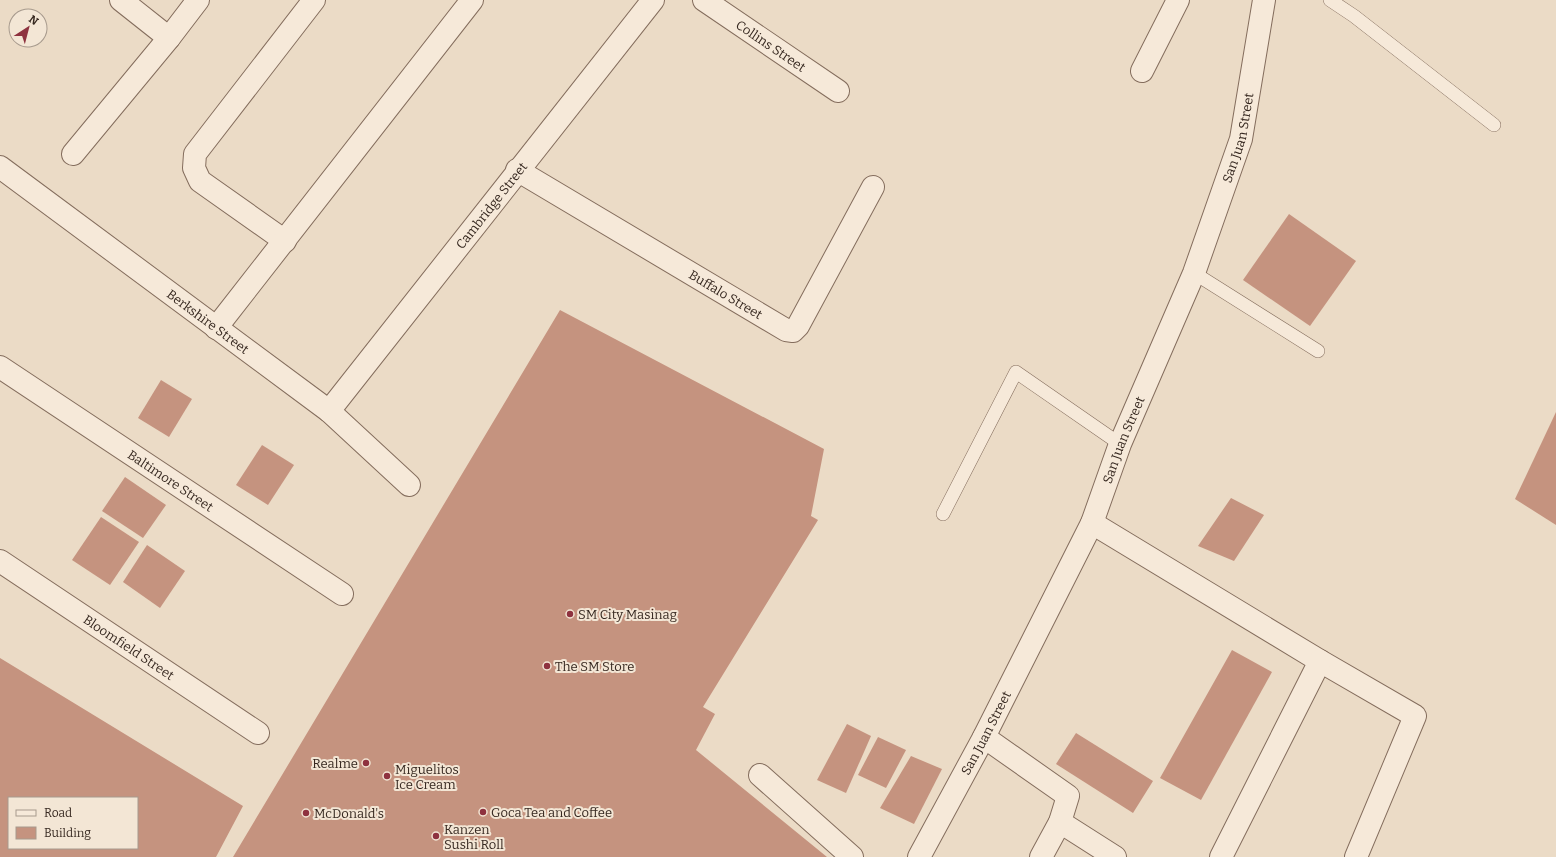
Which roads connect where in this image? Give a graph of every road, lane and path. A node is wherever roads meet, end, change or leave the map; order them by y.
1 (121, 0) edge
2 (198, 0) edge
3 (314, 0) edge
4 (472, 0) edge
5 (653, 0) edge
6 (704, 0) edge
7 (1178, 0) edge
8 (1330, 0) edge
9 (1258, 1) edge
10 (169, 38) junction
11 (1142, 71) dead end
12 (838, 91) dead end
13 (1494, 125) dead end
14 (73, 154) dead end
15 (0, 167) edge
16 (517, 170) junction
17 (873, 187) dead end
18 (284, 241) junction
19 (1194, 273) junction
20 (216, 328) junction
21 (1318, 351) dead end
22 (0, 367) edge
23 (329, 411) junction
24 (1120, 444) junction
25 (409, 485) dead end
26 (943, 514) dead end
27 (1092, 523) junction
28 (0, 561) edge
29 (342, 594) dead end
30 (1320, 661) junction
31 (258, 733) dead end
32 (984, 737) junction
33 (760, 775) dead end
34 (1060, 822) junction
35 (852, 857) edge
36 (919, 857) edge
37 (1041, 857) edge
38 (1115, 857) edge
39 (1221, 857) edge
40 (1356, 857) edge

1 - 10 street
2 - 10 street
3 - 18 street
4 - 18 street
5 - 16 street, Cambridge Street
6 - 12 street, Collins Street
7 - 11 street
8 - 13 lane
9 - 19 street, San Juan Street
10 - 14 street
15 - 20 street, Berkshire Street
16 - 17 street, Buffalo Street
16 - 23 street, Cambridge Street
18 - 20 street
19 - 21 lane
19 - 24 street, San Juan Street
20 - 23 street, Berkshire Street
22 - 29 street, Baltimore Street
23 - 25 street, Berkshire Street
24 - 26 lane
24 - 27 street, San Juan Street
27 - 30 street
27 - 32 street, San Juan Street
28 - 31 street, Bloomfield Street
30 - 39 street
30 - 40 street
32 - 34 street
32 - 36 street, San Juan Street
33 - 35 street
34 - 37 street
34 - 38 street

